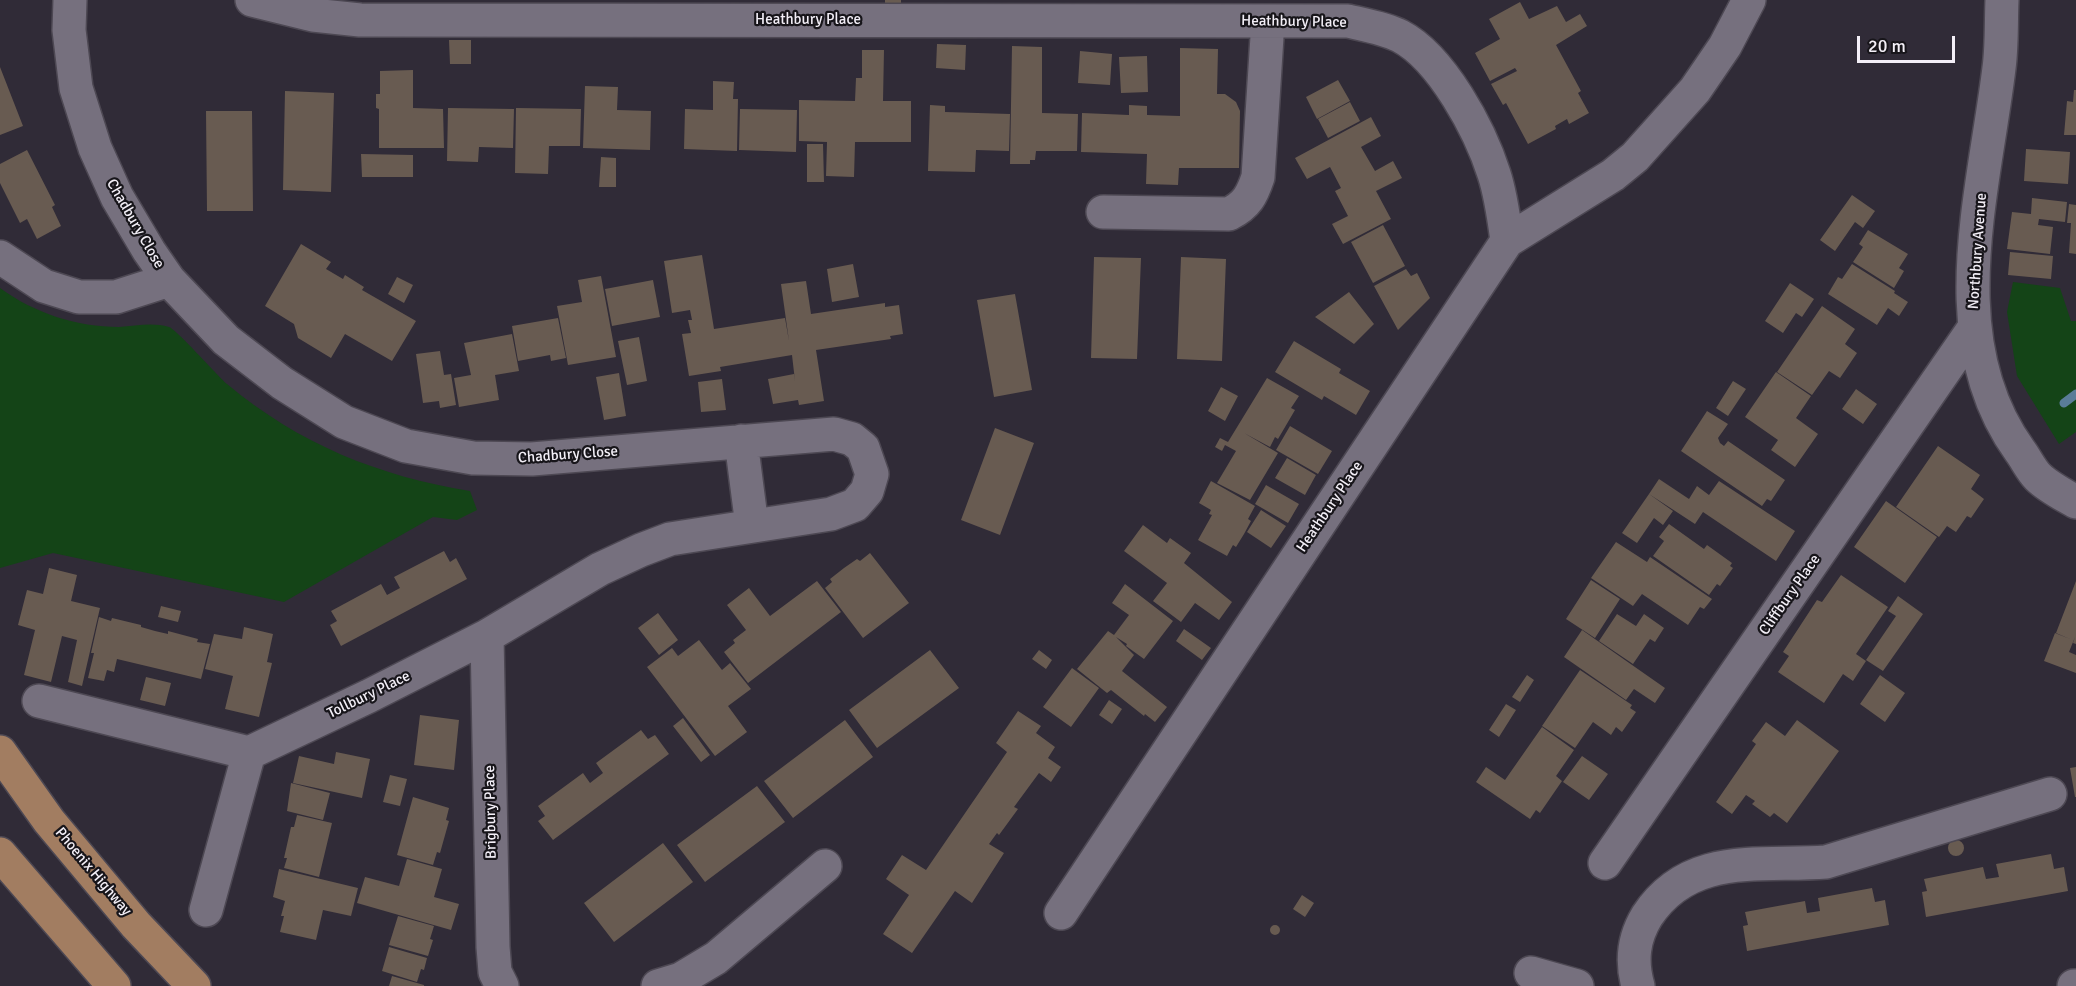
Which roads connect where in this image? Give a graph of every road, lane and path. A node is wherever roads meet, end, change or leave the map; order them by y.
1 (70, 0) edge
2 (252, 0) edge
3 (1749, 0) edge
4 (2002, 0) edge
5 (1268, 21) junction
6 (1103, 212) dead end
7 (1507, 241) junction
8 (0, 257) edge
9 (169, 280) junction
10 (1974, 328) junction
11 (741, 441) junction
12 (2076, 502) edge
13 (752, 526) junction
14 (487, 636) junction
15 (39, 701) dead end
16 (0, 752) edge
17 (249, 753) junction
18 (2050, 794) dead end
19 (0, 854) edge
20 (1605, 863) dead end
21 (825, 866) dead end
22 (206, 910) dead end
23 (1061, 913) dead end
24 (1531, 973) dead end
25 (114, 986) edge
26 (194, 986) edge
27 (502, 986) edge
28 (658, 986) edge
29 (1577, 986) edge
30 (1638, 986) edge

1 - 9 street, Chadbury Close
2 - 5 street, Heathbury Place
3 - 7 street
4 - 10 street, Northbury Avenue
5 - 6 street
5 - 7 street, Heathbury Place
7 - 23 street, Heathbury Place
8 - 9 street
9 - 11 street, Chadbury Close
10 - 12 street, Northbury Avenue
10 - 20 street, Cliffbury Place
11 - 13 street
11 - 13 street, Chadbury Close
13 - 14 street, Chadbury Close
14 - 17 street, Tollbury Place
14 - 27 street, Brigbury Place
15 - 17 street
16 - 26 main road, Phoenix Highway
17 - 22 street
18 - 30 street
19 - 25 main road
21 - 28 street
24 - 29 street

